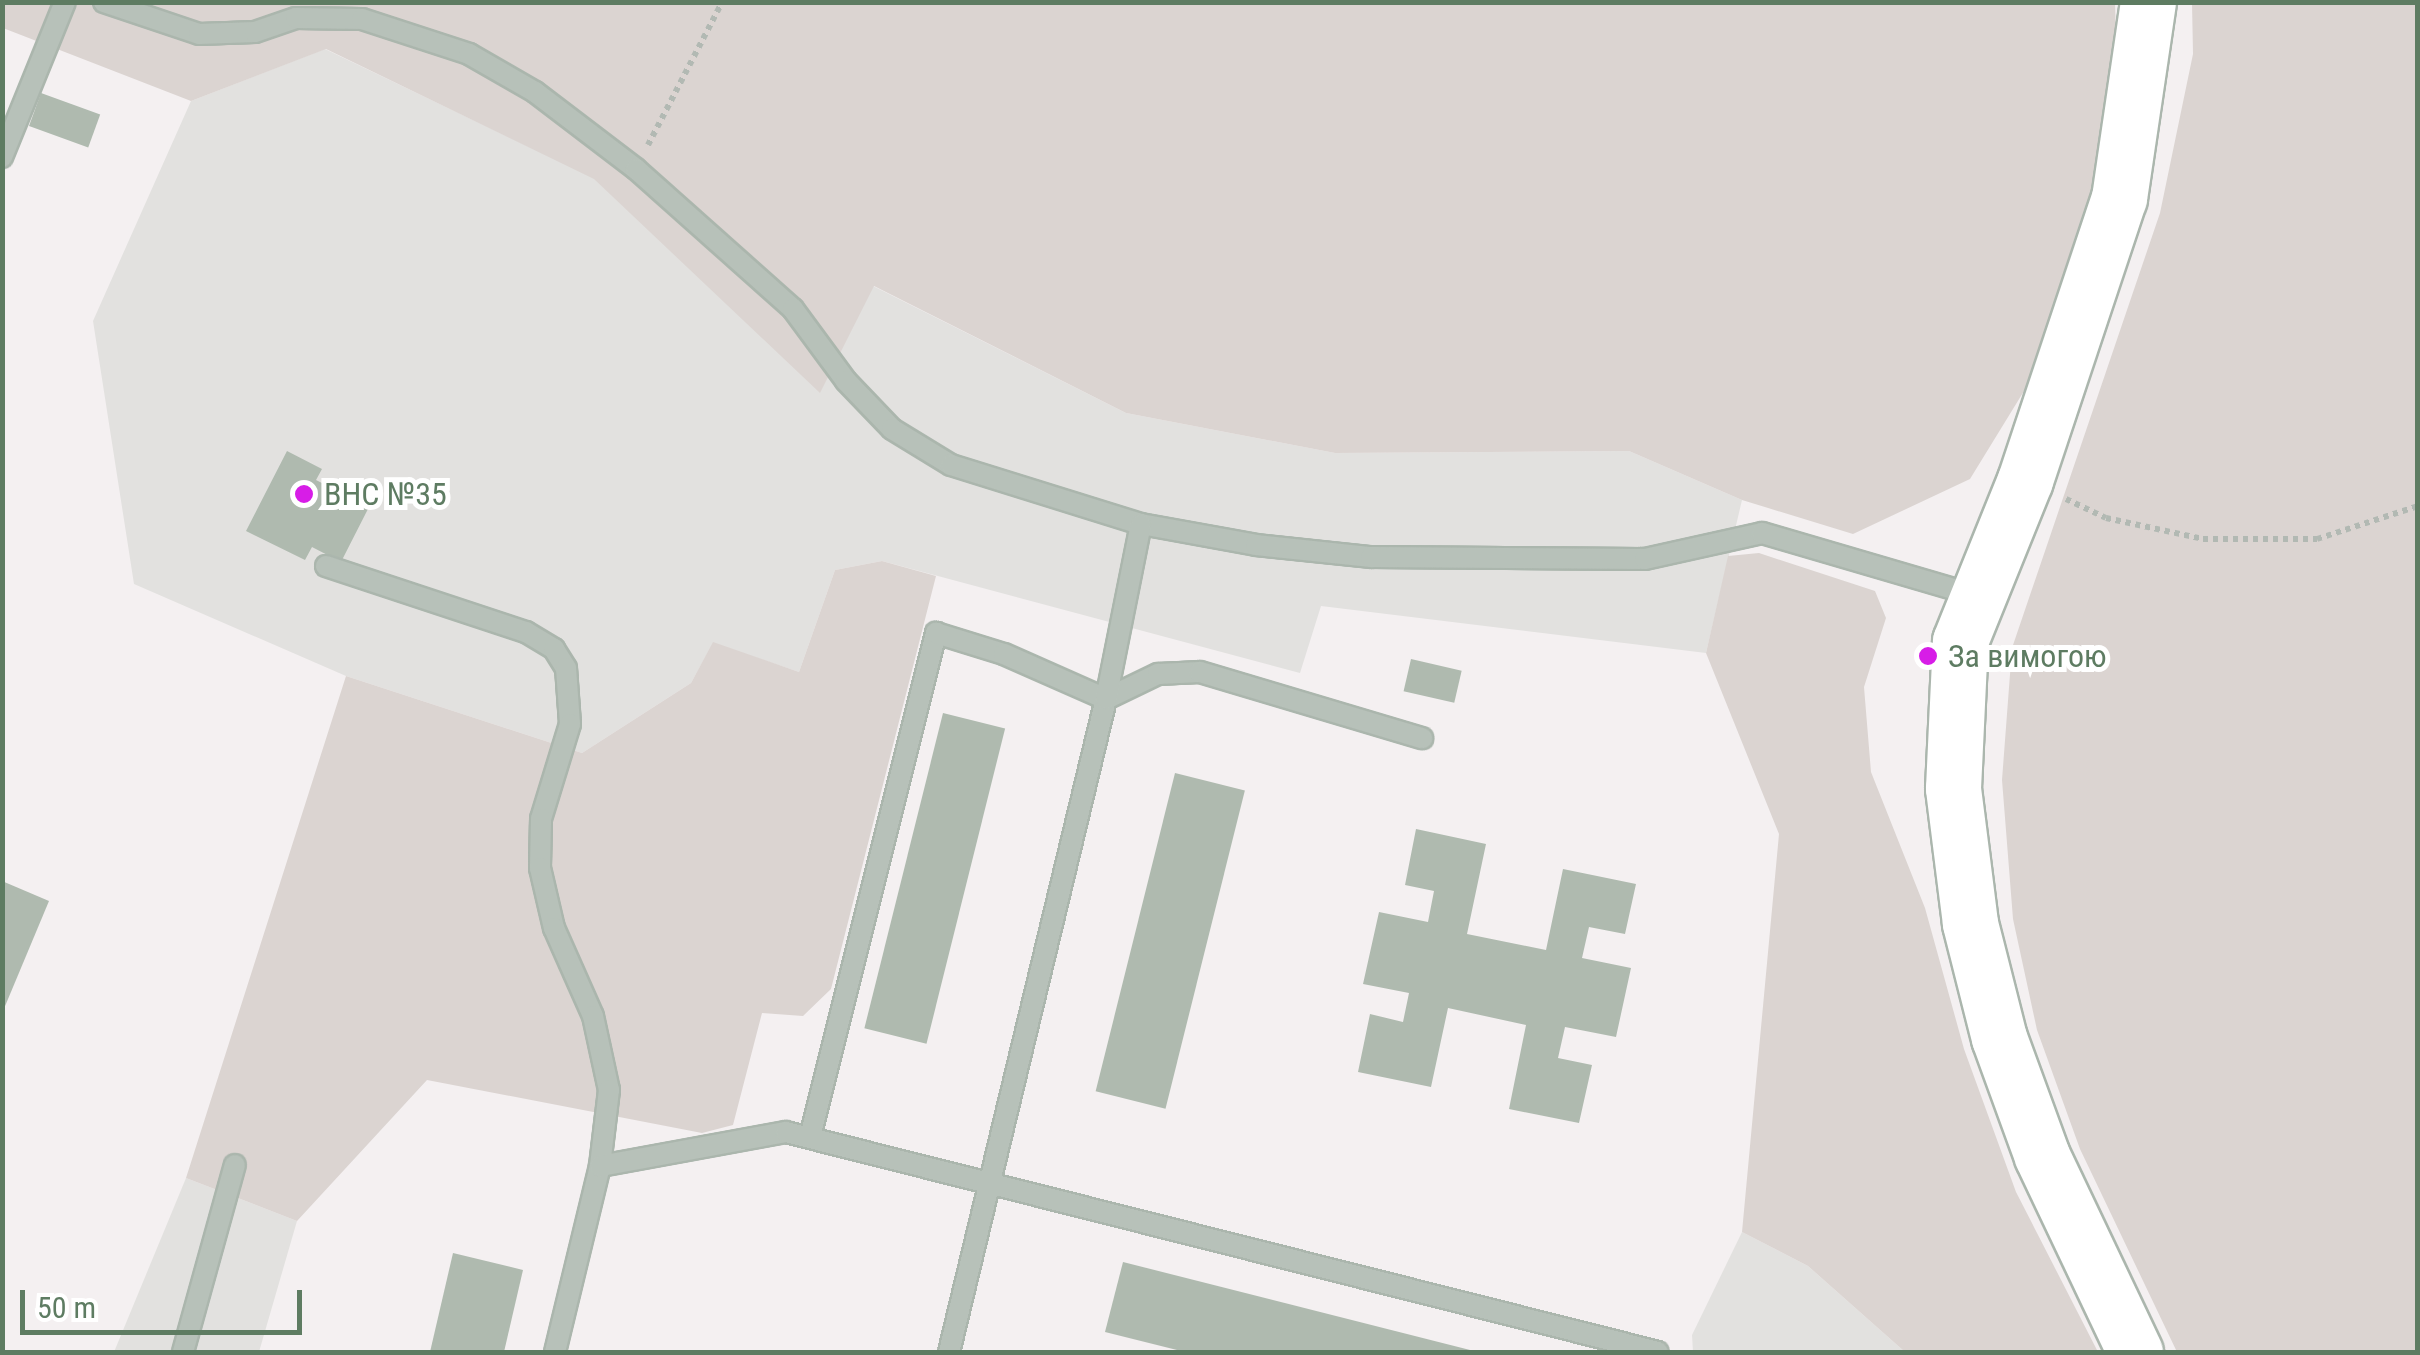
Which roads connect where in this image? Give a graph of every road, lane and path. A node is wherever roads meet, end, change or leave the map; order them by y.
1 (66, 2) edge
2 (104, 2) edge
3 (722, 2) edge
4 (2148, 2) edge
5 (2, 157) edge
6 (636, 169) junction
7 (2025, 480) junction
8 (2418, 506) edge
9 (1141, 524) junction
10 (326, 566) dead end
11 (1975, 595) junction
12 (1106, 699) junction
13 (1422, 738) dead end
14 (810, 1137) junction
15 (235, 1165) dead end
16 (600, 1166) junction
17 (990, 1188) junction
18 (183, 1352) edge
19 (555, 1352) edge
20 (949, 1352) edge
21 (1658, 1352) edge
22 (2134, 1352) edge

1 - 5 lane
2 - 6 lane
3 - 6 path
4 - 7 main road
6 - 9 lane
7 - 8 path
7 - 11 main road
9 - 11 lane
9 - 12 lane
10 - 16 lane
11 - 22 main road
12 - 13 lane
12 - 14 lane
12 - 17 lane
14 - 16 lane
14 - 17 lane
15 - 18 lane
16 - 19 lane
17 - 20 lane
17 - 21 lane

